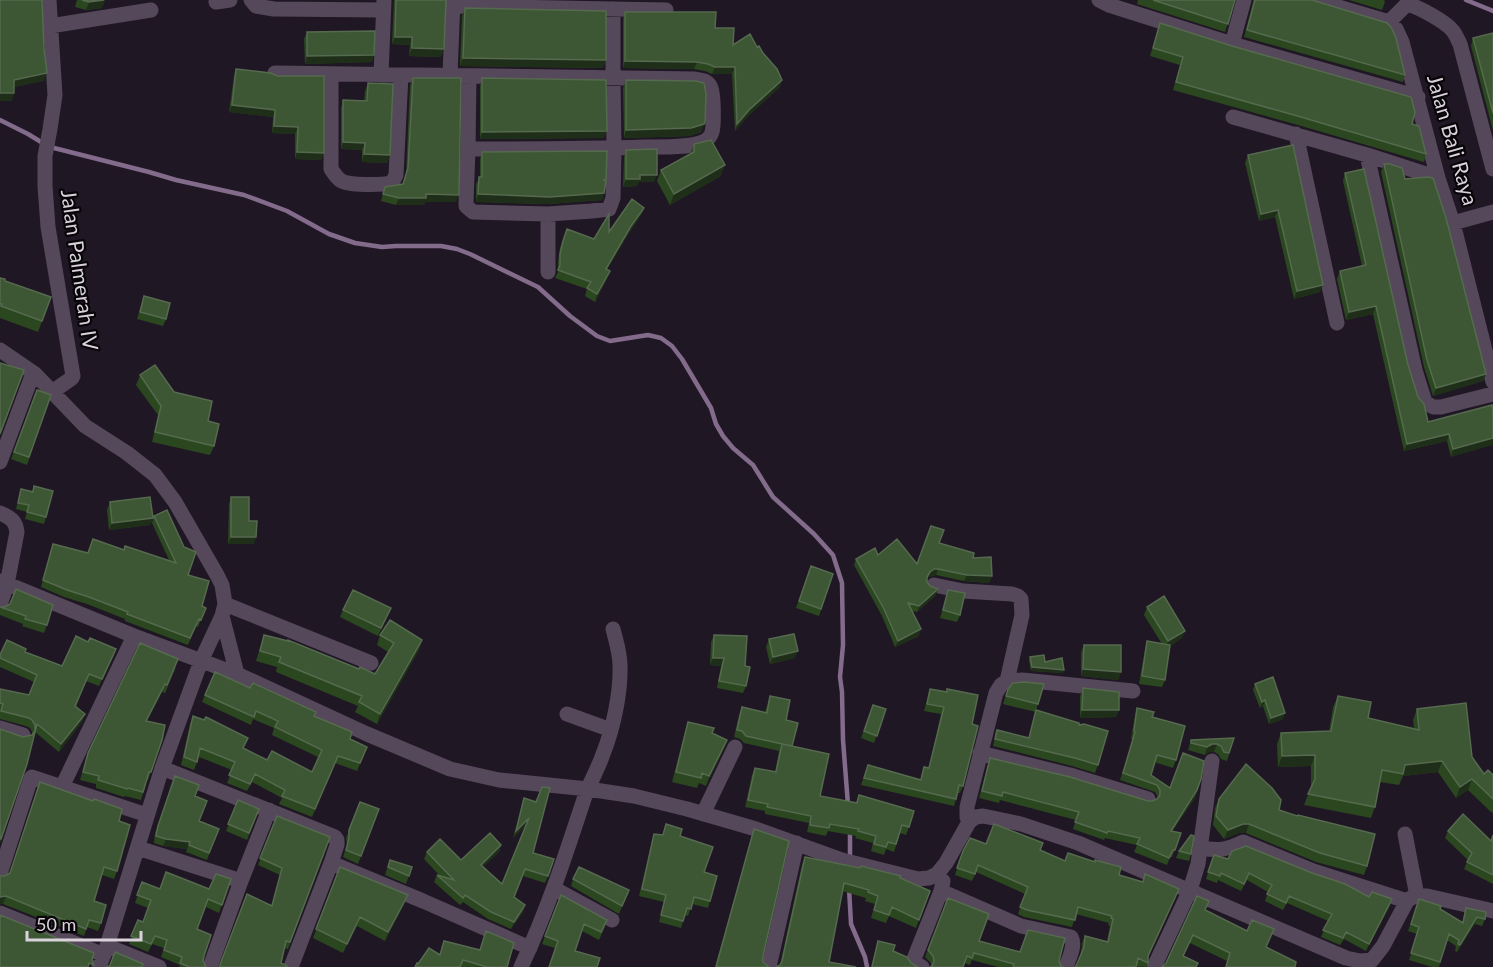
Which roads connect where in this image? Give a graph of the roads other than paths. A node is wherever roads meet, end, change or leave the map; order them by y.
1 (49, 0) edge
2 (250, 0) edge
3 (1099, 0) edge
4 (1244, 0) edge
5 (1315, 0) edge
6 (453, 3) edge
7 (314, 5) edge
8 (384, 5) edge
9 (128, 7) edge
10 (614, 9) junction
11 (151, 10) dead end
12 (666, 10) edge
13 (1389, 22) junction
14 (50, 26) junction
15 (1232, 44) junction
16 (275, 73) edge
17 (331, 74) junction
18 (381, 75) junction
19 (401, 75) junction
20 (450, 75) junction
21 (469, 76) junction
22 (612, 78) junction
23 (1418, 97) junction
24 (1233, 117) dead end
25 (1296, 134) junction
26 (614, 148) junction
27 (468, 149) junction
28 (1367, 155) junction
29 (1493, 169) edge
30 (1438, 178) junction
31 (1493, 212) edge
32 (548, 214) junction
33 (1453, 223) junction
34 (548, 272) dead end
35 (1337, 323) dead end
36 (0, 350) edge
37 (33, 373) junction
38 (1493, 382) edge
39 (52, 392) junction
40 (1493, 394) edge
41 (0, 462) edge
42 (0, 513) edge
43 (4, 583) edge
44 (934, 585) edge
45 (0, 604) edge
46 (224, 610) junction
47 (613, 629) dead end
48 (134, 636) junction
49 (201, 661) junction
50 (371, 663) dead end
51 (237, 675) junction
52 (1007, 681) junction
53 (1133, 691) dead end
54 (567, 714) dead end
55 (0, 728) edge
56 (611, 730) junction
57 (23, 735) edge
58 (735, 747) dead end
59 (980, 753) junction
60 (1212, 761) dead end
61 (162, 768) junction
62 (62, 787) junction
63 (588, 789) junction
64 (1148, 799) edge
65 (269, 810) junction
66 (704, 814) junction
67 (147, 815) junction
68 (969, 822) junction
69 (1405, 834) dead end
70 (797, 843) junction
71 (138, 848) junction
72 (1201, 848) junction
73 (331, 863) junction
74 (946, 863) junction
75 (0, 874) edge
76 (242, 881) junction
77 (555, 889) junction
78 (1190, 890) junction
79 (941, 891) junction
80 (1412, 898) junction
81 (1493, 911) edge
82 (0, 913) edge
83 (612, 920) dead end
84 (530, 948) junction
85 (103, 956) edge
86 (1372, 964) edge
87 (159, 967) edge
88 (210, 967) edge
89 (291, 967) edge
90 (521, 967) edge
91 (769, 967) edge
92 (922, 967) edge
93 (1066, 967) edge
94 (1154, 967) edge

1 - 14 street, Jalan Palmerah IV
2 - 7 street
3 - 15 street
4 - 15 street
5 - 13 street
6 - 10 street
6 - 20 street
7 - 8 street
8 - 18 street
9 - 11 street
9 - 14 street
10 - 12 street
10 - 22 street
13 - 23 street, Jalan Bali Raya
13 - 29 street
14 - 39 street, Jalan Palmerah IV
15 - 23 street
16 - 17 street
17 - 18 street
17 - 19 street
18 - 19 street
19 - 20 street
20 - 21 street
21 - 22 street
21 - 27 street
22 - 26 street
22 - 26 street
23 - 30 street, Jalan Bali Raya
24 - 25 street
25 - 28 street
25 - 35 street
26 - 27 street
26 - 32 street
27 - 32 street
28 - 30 street
28 - 40 street
30 - 33 street, Jalan Bali Raya
31 - 33 street
32 - 34 street
33 - 38 street, Jalan Bali Raya
36 - 37 street
37 - 39 street
37 - 41 street
39 - 46 street
42 - 43 street
43 - 45 street
43 - 48 street
44 - 52 street
46 - 49 street
46 - 50 street
46 - 51 street
47 - 56 street
48 - 49 street
48 - 62 street
49 - 51 street
49 - 61 street
51 - 63 street
52 - 53 street
52 - 59 street
54 - 56 street
55 - 57 street
56 - 63 street
58 - 66 street
59 - 64 street
59 - 68 street
60 - 72 street
61 - 65 street
61 - 67 street
62 - 67 street
62 - 75 street
63 - 66 street
63 - 77 street
65 - 73 street
65 - 76 street
66 - 70 street
67 - 71 street
68 - 74 street
68 - 78 street
69 - 80 street
70 - 74 street
70 - 91 street
71 - 76 street
71 - 85 street
72 - 78 street
72 - 80 street
73 - 84 street
73 - 89 street
74 - 79 street
76 - 88 street
77 - 83 street
77 - 84 street
78 - 86 street
78 - 94 street
79 - 92 street
79 - 93 street
80 - 81 street
80 - 86 street
82 - 85 street
84 - 90 street
85 - 87 street

